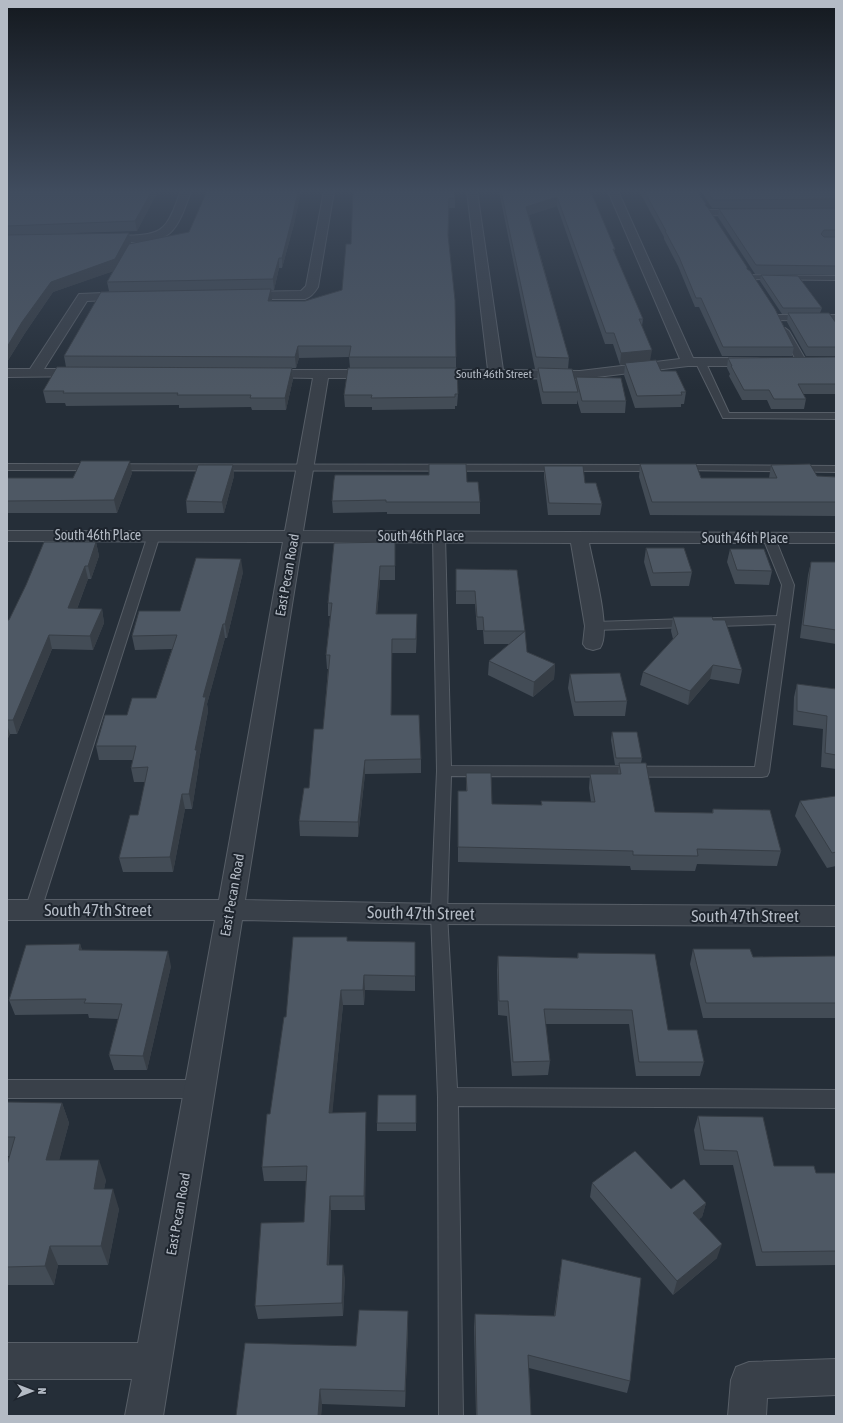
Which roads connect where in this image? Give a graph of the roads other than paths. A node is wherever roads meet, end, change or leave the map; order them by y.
1 (317, 257) edge
2 (481, 257) edge
3 (644, 257) edge
4 (750, 277) edge
5 (836, 278) edge
6 (143, 296) edge
7 (231, 296) edge
8 (836, 318) edge
9 (694, 362) junction
10 (771, 362) edge
11 (787, 362) edge
12 (809, 362) joint
13 (7, 373) edge
14 (34, 373) junction
15 (98, 373) edge
16 (250, 374) edge
17 (321, 374) junction
18 (393, 374) edge
19 (417, 374) edge
20 (496, 374) junction
21 (836, 416) edge
22 (7, 467) edge
23 (306, 467) junction
24 (836, 469) edge
25 (154, 535) junction
26 (294, 536) junction
27 (439, 536) junction
28 (579, 537) junction
29 (8, 538) edge
30 (769, 538) junction
31 (836, 538) edge
32 (783, 620) junction
33 (594, 635) joint
34 (444, 771) junction
35 (7, 910) edge
36 (33, 910) junction
37 (230, 910) junction
38 (439, 914) junction
39 (836, 916) edge
40 (7, 1089) edge
41 (199, 1089) junction
42 (448, 1097) junction
43 (836, 1099) edge
44 (7, 1361) edge
45 (153, 1361) junction
46 (836, 1377) edge
47 (144, 1416) edge
48 (451, 1416) edge
49 (747, 1416) edge

1 - 7 street
2 - 20 street
3 - 9 street
4 - 5 lane
6 - 14 street
8 - 12 lane
9 - 10 street, South 46th Street
9 - 20 street, South 46th Street
9 - 21 lane
11 - 12 street
13 - 14 street
14 - 15 street
16 - 17 street
17 - 18 street
17 - 23 street, East Pecan Road
19 - 20 street, South 46th Street
22 - 23 lane
23 - 24 lane
23 - 26 street, East Pecan Road
25 - 26 street, South 46th Place
25 - 29 street, South 46th Place
25 - 36 lane
26 - 27 street, South 46th Place
26 - 37 street, East Pecan Road
27 - 28 street, South 46th Place
27 - 34 lane
28 - 30 street, South 46th Place
28 - 33 street
30 - 31 street, South 46th Place
30 - 32 lane
32 - 33 lane
32 - 34 lane
34 - 38 lane
35 - 36 street, South 47th Street
36 - 37 street, South 47th Street
37 - 38 street, South 47th Street
37 - 41 street, East Pecan Road
38 - 39 street, South 47th Street
38 - 42 lane
40 - 41 lane
41 - 45 street, East Pecan Road
42 - 43 lane
42 - 48 lane
44 - 45 street
45 - 47 street, East Pecan Road
46 - 49 street

